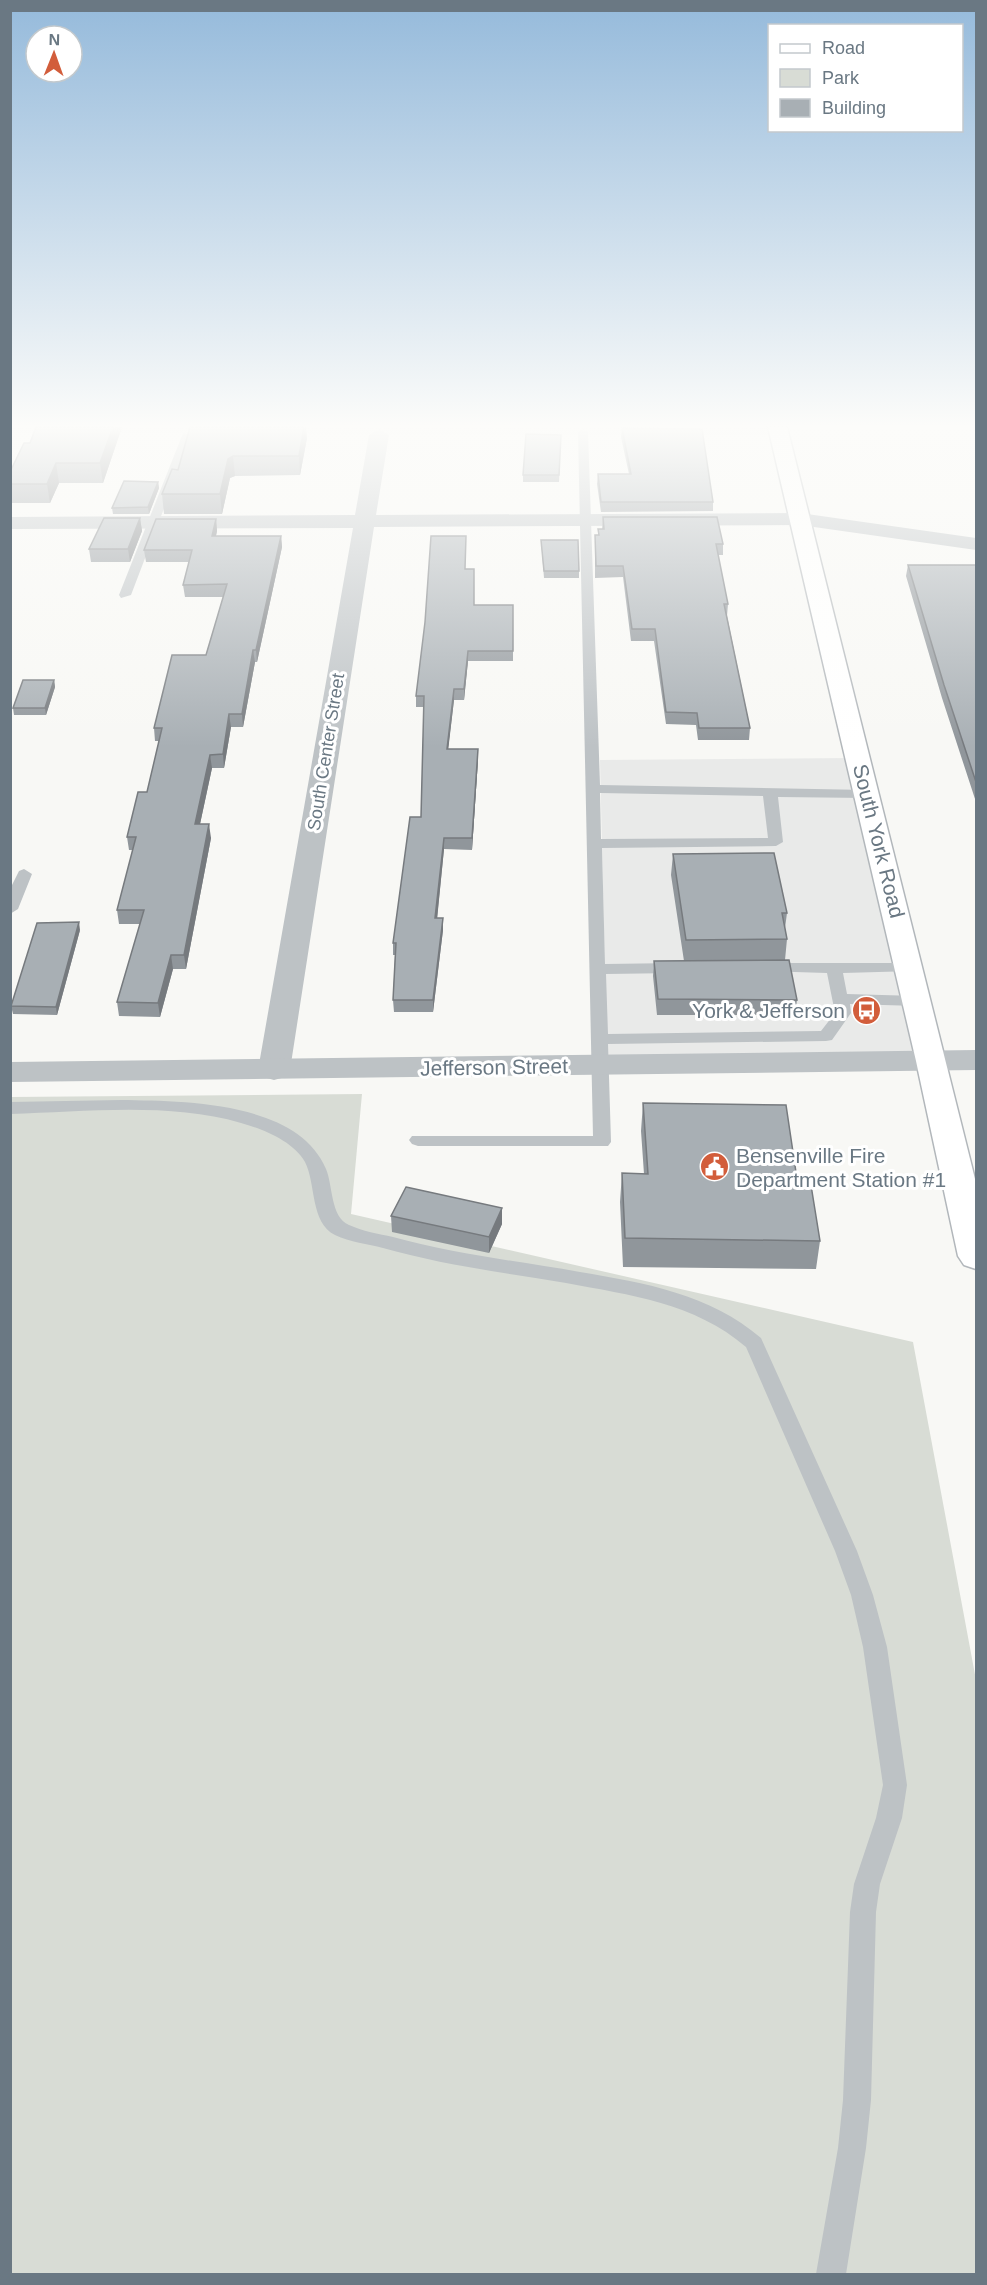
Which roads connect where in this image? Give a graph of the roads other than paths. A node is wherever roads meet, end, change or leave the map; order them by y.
1 (149, 534) edge
2 (363, 534) edge
3 (587, 534) edge
4 (804, 534) edge
5 (903, 534) edge
6 (976, 544) edge
7 (125, 595) dead end
8 (594, 789) junction
9 (770, 792) junction
10 (867, 794) junction
11 (595, 844) junction
12 (24, 874) dead end
13 (10, 909) edge
14 (688, 968) edge
15 (748, 968) edge
16 (834, 968) junction
17 (908, 968) junction
18 (598, 969) junction
19 (840, 999) junction
20 (917, 1001) junction
21 (829, 1049) junction
22 (600, 1052) junction
23 (976, 1060) edge
24 (933, 1061) junction
25 (274, 1070) junction
26 (10, 1072) edge
27 (10, 1108) edge
28 (418, 1140) dead end
29 (976, 1256) edge
30 (831, 2274) edge

1 - 7 lane
2 - 25 street, South Center Street
3 - 8 lane
4 - 10 main road, South York Road
5 - 6 street
8 - 9 lane
8 - 11 lane
9 - 10 lane
9 - 11 lane
10 - 17 main road, South York Road
11 - 18 lane
12 - 13 lane
14 - 18 lane
15 - 16 lane
16 - 17 lane
16 - 19 lane
17 - 20 main road, South York Road
18 - 22 lane
19 - 20 lane
19 - 21 lane
20 - 24 main road, South York Road
21 - 22 street, Jefferson Street
21 - 24 street, Jefferson Street
22 - 25 street, Jefferson Street
22 - 28 lane
23 - 24 street, Jefferson Street
24 - 29 main road, South York Road
25 - 26 street, Jefferson Street
27 - 30 lane

